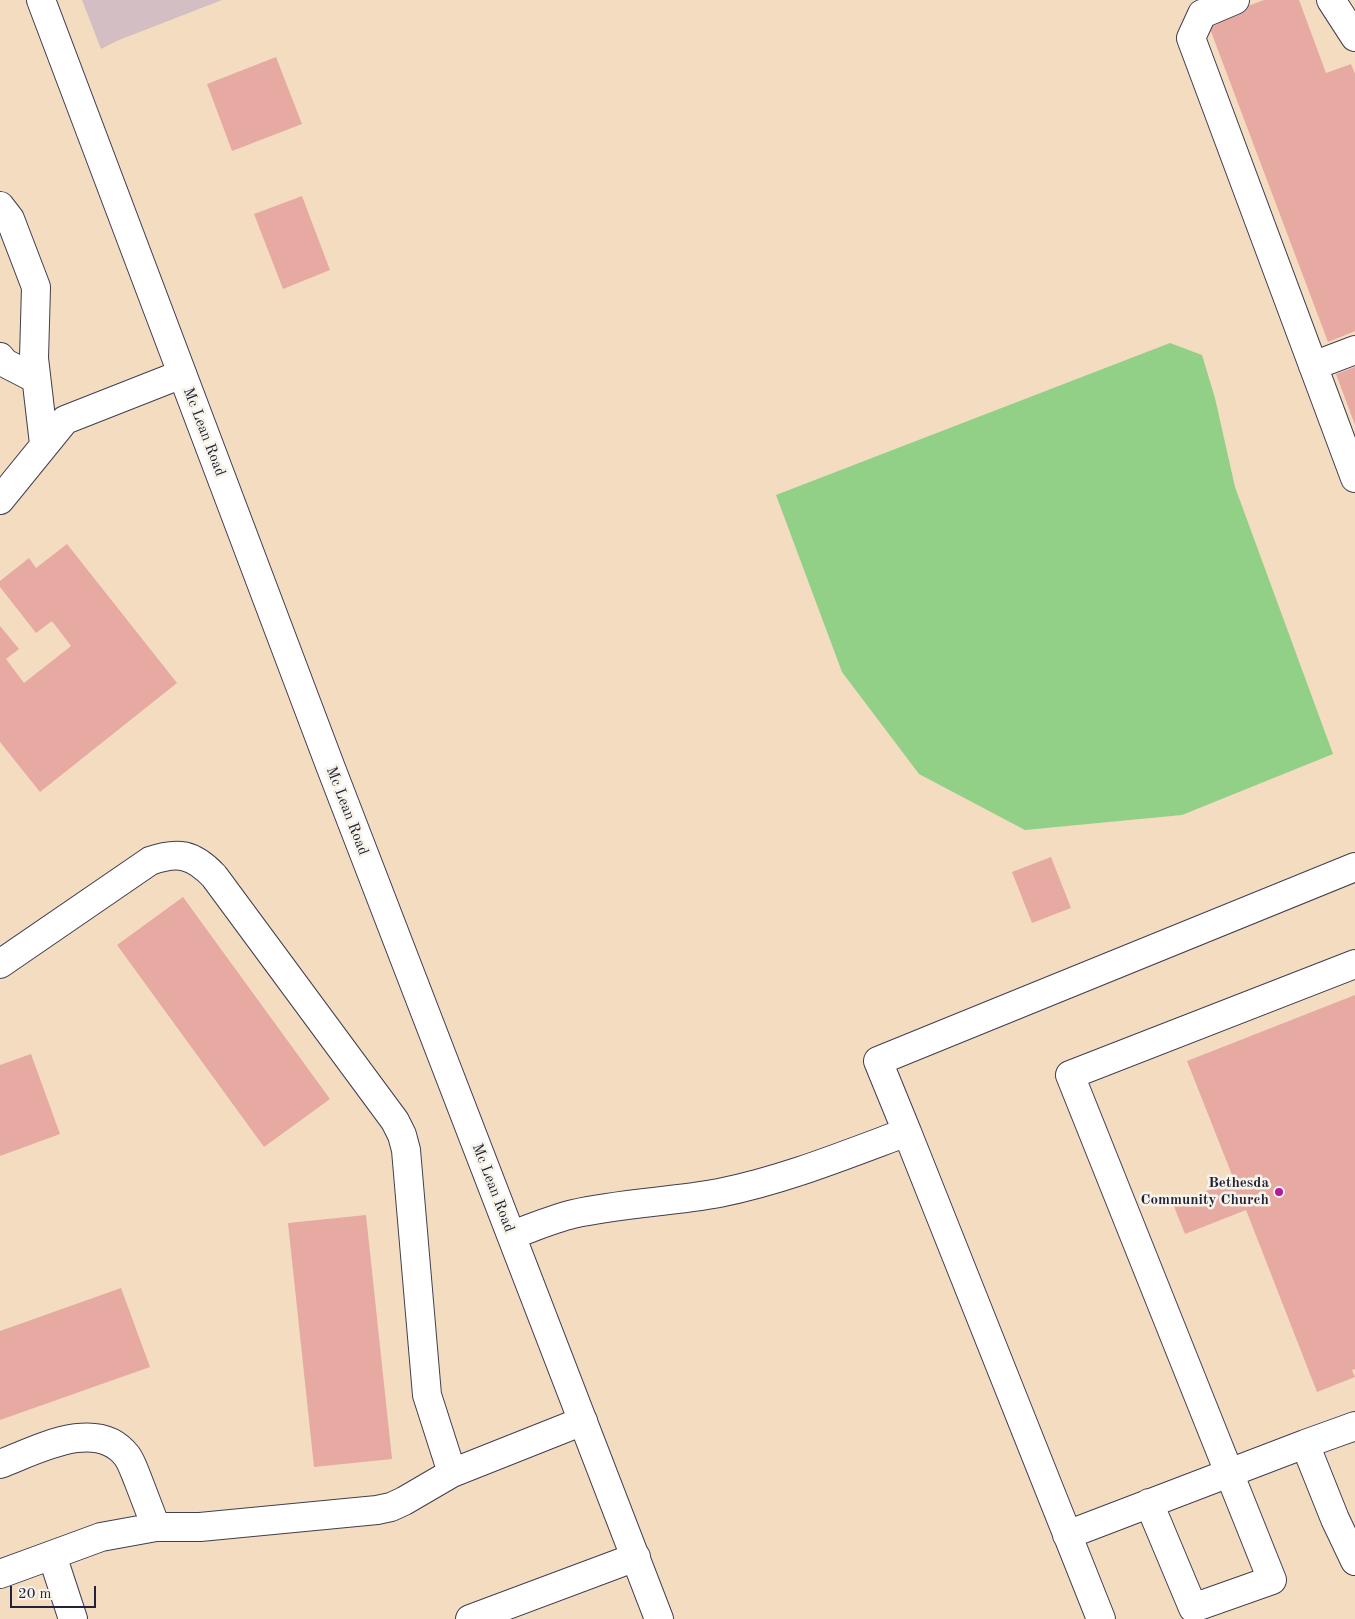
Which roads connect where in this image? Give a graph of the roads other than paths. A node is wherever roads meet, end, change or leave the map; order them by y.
1 (41, 0) edge
2 (1235, 0) edge
3 (1330, 0) edge
4 (1355, 37) edge
5 (0, 206) edge
6 (1355, 350) edge
7 (0, 357) edge
8 (1313, 366) junction
9 (182, 374) junction
10 (36, 379) junction
11 (44, 444) junction
12 (1355, 478) edge
13 (0, 500) edge
14 (1355, 867) edge
15 (0, 964) edge
16 (1355, 964) edge
17 (907, 1132) junction
18 (512, 1235) junction
19 (583, 1421) junction
20 (1355, 1426) edge
21 (1305, 1444) junction
22 (0, 1464) edge
23 (452, 1473) junction
24 (1230, 1473) junction
25 (1149, 1502) junction
26 (1345, 1515) edge
27 (156, 1527) junction
28 (1067, 1535) junction
29 (52, 1555) junction
30 (636, 1557) junction
31 (1355, 1562) edge
32 (0, 1574) edge
33 (73, 1619) edge
34 (470, 1619) edge
35 (660, 1619) edge
36 (1101, 1619) edge

1 - 9 main road, Mc Lean Road
2 - 8 main road
3 - 4 main road
5 - 10 main road
6 - 8 main road
7 - 10 main road
8 - 12 main road
9 - 11 main road
9 - 18 main road, Mc Lean Road
10 - 11 main road
11 - 13 main road
14 - 17 main road
15 - 23 main road
16 - 24 main road
17 - 18 main road
17 - 28 main road
18 - 19 main road, Mc Lean Road
19 - 23 main road
19 - 30 main road, Mc Lean Road
20 - 21 main road
21 - 24 main road
21 - 26 main road
22 - 27 main road
23 - 27 main road
24 - 25 main road
24 - 25 main road
25 - 28 main road
26 - 31 main road
27 - 29 main road
28 - 36 main road
29 - 32 main road
29 - 33 main road
30 - 34 main road
30 - 35 main road, Mc Lean Road

